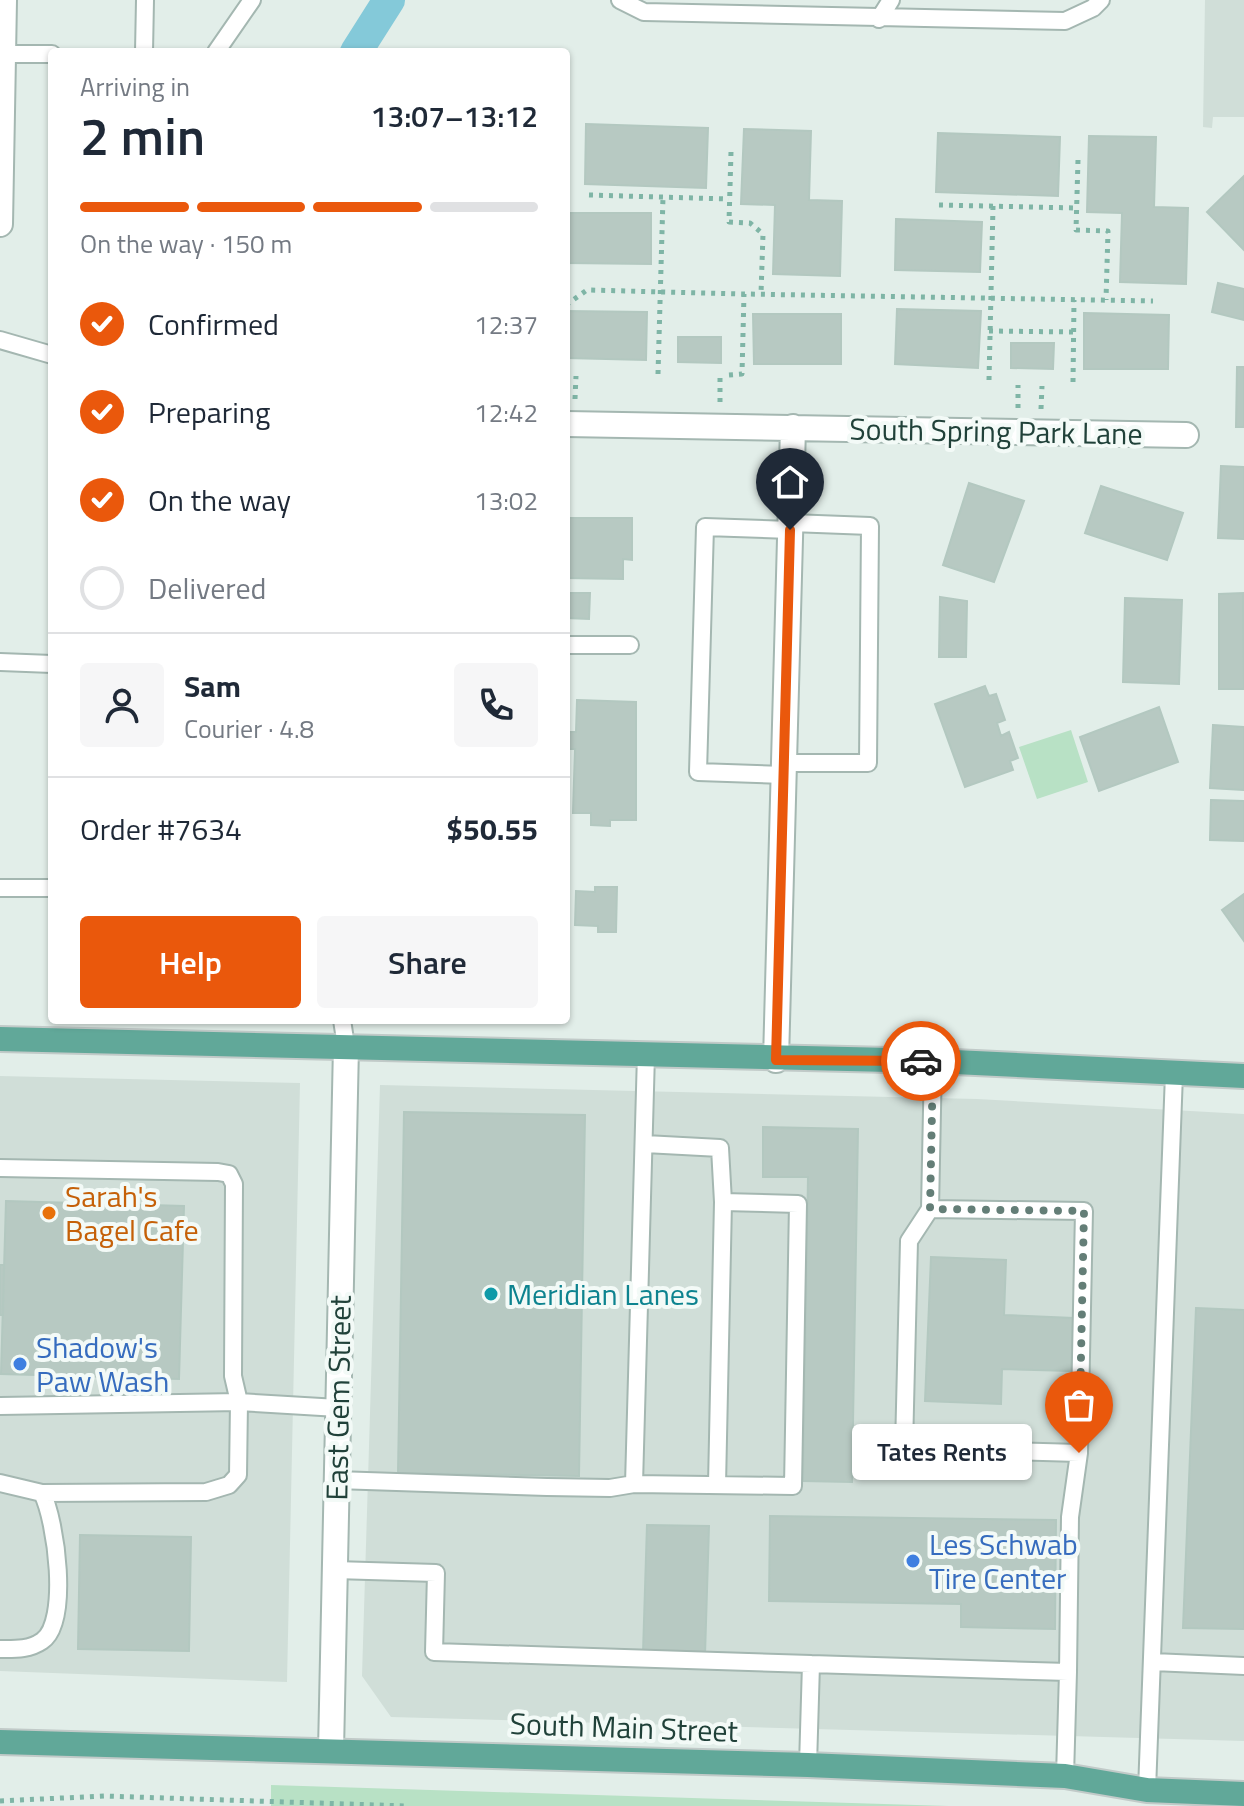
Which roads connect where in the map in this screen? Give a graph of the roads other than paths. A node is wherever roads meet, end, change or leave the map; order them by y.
1 (4, 0) edge
2 (145, 0) edge
3 (252, 0) edge
4 (620, 0) edge
5 (891, 0) edge
6 (1101, 0) edge
7 (706, 7) edge
8 (879, 19) junction
9 (144, 48) edge
10 (219, 48) edge
11 (3, 54) junction
12 (48, 54) edge
13 (0, 224) edge
14 (0, 340) edge
15 (48, 354) edge
16 (570, 424) edge
17 (793, 427) junction
18 (1186, 435) dead end
19 (790, 526) junction
20 (570, 645) edge
21 (630, 645) dead end
22 (0, 662) edge
23 (48, 664) edge
24 (784, 769) junction
25 (0, 888) edge
26 (48, 888) edge
27 (343, 1024) edge
28 (0, 1039) edge
29 (346, 1046) junction
30 (646, 1054) junction
31 (776, 1060) junction
32 (933, 1061) junction
33 (1174, 1074) junction
34 (1244, 1076) edge
35 (645, 1144) junction
36 (0, 1168) edge
37 (723, 1202) junction
38 (930, 1209) junction
39 (239, 1402) junction
40 (0, 1406) edge
41 (338, 1408) junction
42 (1079, 1453) junction
43 (336, 1480) junction
44 (0, 1483) edge
45 (634, 1484) junction
46 (717, 1485) junction
47 (42, 1493) junction
48 (335, 1570) junction
49 (0, 1649) edge
50 (1153, 1662) junction
51 (811, 1664) junction
52 (1244, 1666) edge
53 (1068, 1672) junction
54 (0, 1742) edge
55 (331, 1751) junction
56 (808, 1765) junction
57 (1065, 1776) junction
58 (1147, 1790) junction
59 (1244, 1794) edge

1 - 11 street
2 - 9 lane
3 - 10 lane
4 - 7 lane
5 - 8 lane
6 - 8 lane
7 - 8 lane
11 - 12 lane
11 - 13 street
14 - 15 lane
16 - 17 street, South Spring Park Lane
17 - 18 street, South Spring Park Lane
17 - 19 street
19 - 24 street
19 - 24 lane
19 - 24 lane
20 - 21 lane
22 - 23 lane
24 - 31 street
25 - 26 lane
27 - 29 lane
28 - 29 main road
29 - 30 main road
29 - 41 street, East Gem Street
30 - 31 main road
30 - 35 lane
31 - 32 main road
32 - 33 main road
32 - 38 lane
33 - 34 main road
33 - 50 lane
35 - 37 lane
35 - 45 lane
36 - 39 lane
37 - 46 lane
37 - 46 lane
38 - 42 lane
38 - 42 lane
39 - 40 lane
39 - 41 lane
39 - 47 lane
41 - 43 street, East Gem Street
42 - 53 lane
43 - 45 lane
43 - 48 street, East Gem Street
44 - 47 lane
45 - 46 lane
47 - 49 lane
48 - 51 lane
48 - 55 street, East Gem Street
50 - 52 lane
50 - 58 lane
51 - 53 lane
51 - 56 lane
53 - 57 lane
54 - 55 main road, South Main Street
55 - 56 main road, South Main Street
56 - 57 main road, South Main Street
57 - 58 main road, South Main Street
58 - 59 main road, South Main Street

